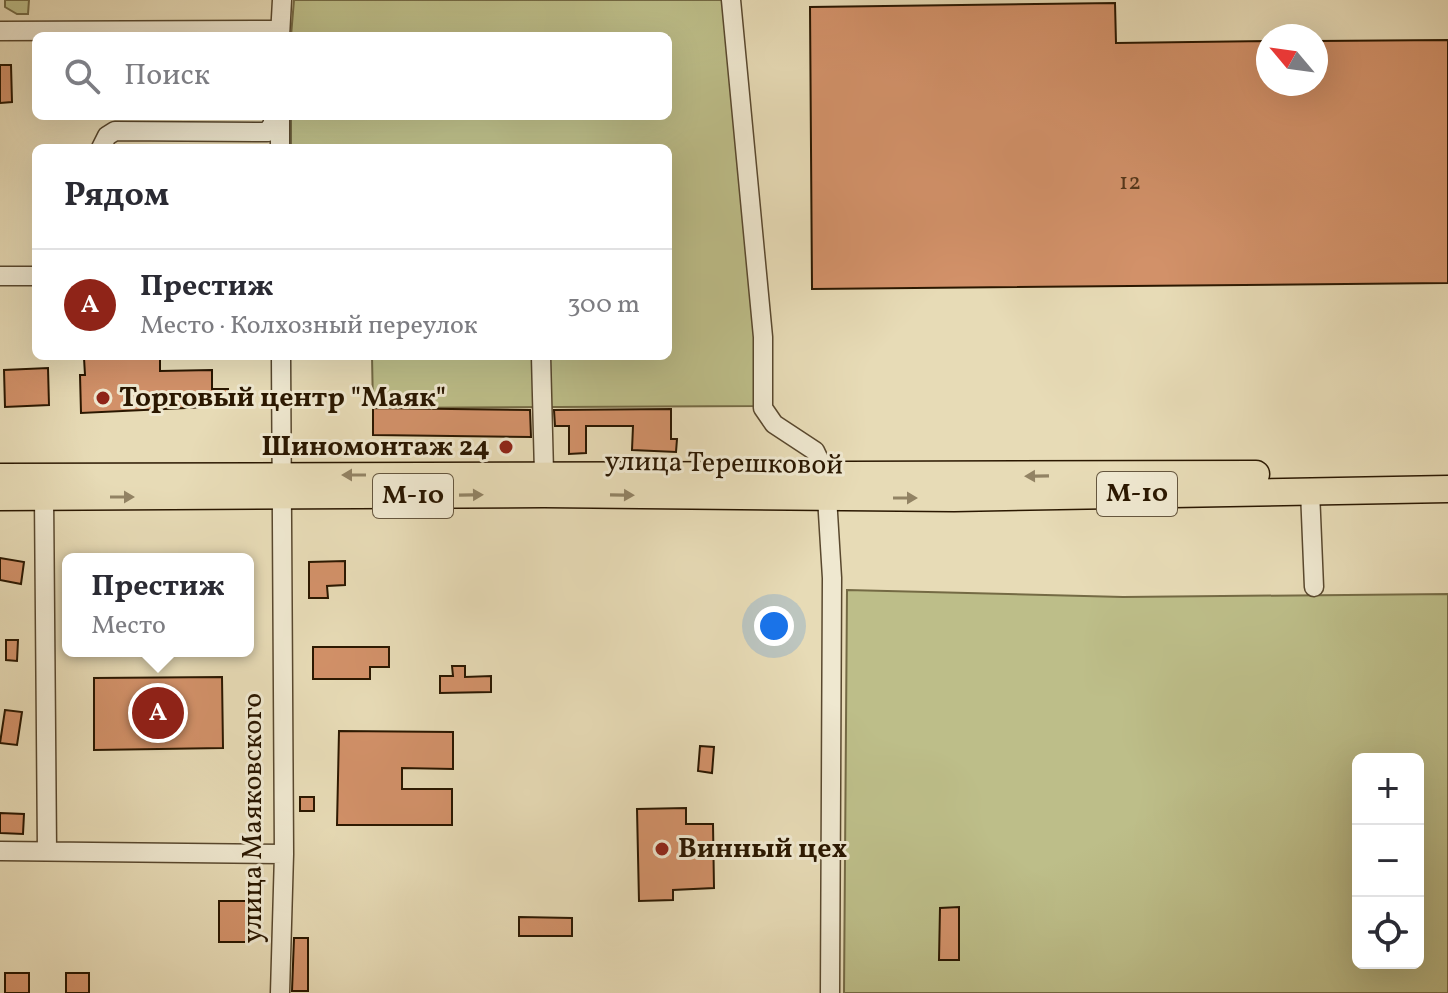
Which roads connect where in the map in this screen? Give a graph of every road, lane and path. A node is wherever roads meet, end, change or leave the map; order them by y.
1 (282, 0) edge
2 (731, 0) edge
3 (0, 31) edge
4 (140, 32) edge
5 (280, 32) edge
6 (273, 120) edge
7 (280, 120) edge
8 (103, 144) edge
9 (280, 144) edge
10 (0, 276) edge
11 (32, 276) edge
12 (281, 360) edge
13 (541, 360) edge
14 (1448, 472) edge
15 (544, 473) junction
16 (0, 477) edge
17 (281, 486) junction
18 (825, 486) junction
19 (1448, 489) edge
20 (1310, 491) junction
21 (0, 497) edge
22 (44, 497) junction
23 (1314, 587) dead end
24 (0, 851) edge
25 (47, 851) junction
26 (284, 854) junction
27 (280, 993) edge
28 (830, 993) edge

1 - 5 street
2 - 18 street
3 - 4 street
6 - 8 street
7 - 9 street
10 - 11 street
12 - 17 street, улица Маяковского
13 - 15 street
14 -> 18 highway, улица Терешковой / М-10
15 -> 17 highway, улица Терешковой / М-10
15 - 18 highway, улица Терешковой / М-10
16 - 17 highway, улица Терешковой / М-10
17 -> 18 highway, улица Терешковой / М-10
22 -> 17 highway, улица Терешковой / М-10
17 - 26 street, улица Маяковского
18 -> 20 highway, улица Терешковой / М-10
18 - 28 street
19 - 20 highway, улица Терешковой / М-10
20 - 23 street
21 - 22 highway, улица Терешковой / М-10
22 - 25 street
24 - 25 street
25 - 26 street
26 - 27 street, улица Маяковского

